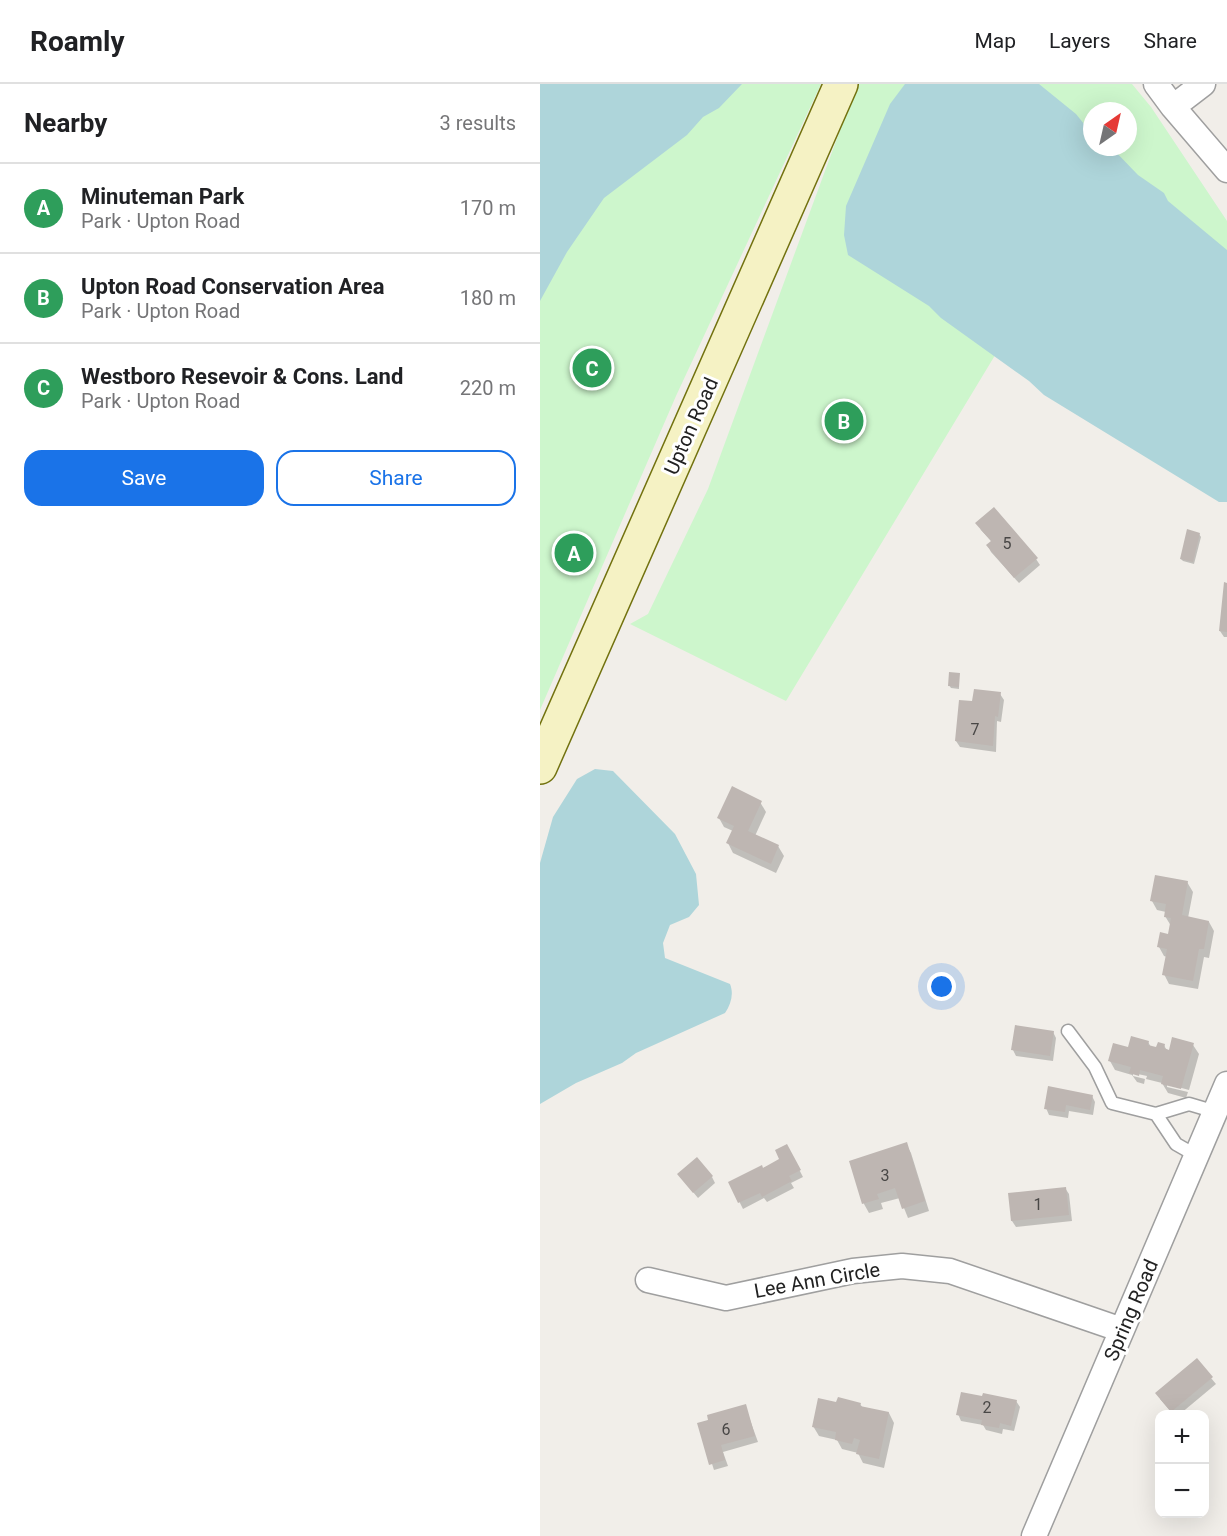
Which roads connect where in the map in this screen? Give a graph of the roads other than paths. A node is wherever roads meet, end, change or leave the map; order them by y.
1 (842, 84) edge
2 (1156, 84) edge
3 (1203, 84) edge
4 (1173, 107) junction
5 (1227, 170) edge
6 (540, 767) edge
7 (1068, 1031) dead end
8 (1227, 1084) edge
9 (1216, 1112) junction
10 (1156, 1114) junction
11 (1197, 1156) junction
12 (648, 1280) dead end
13 (1122, 1330) junction
14 (1034, 1536) edge

1 - 6 main road, Upton Road
2 - 4 street
3 - 4 street
4 - 5 street
7 - 10 lane
8 - 9 street, Spring Road
9 - 10 lane
9 - 11 street, Spring Road
10 - 11 lane
11 - 13 street, Spring Road
12 - 13 street, Lee Ann Circle
13 - 14 street, Spring Road

